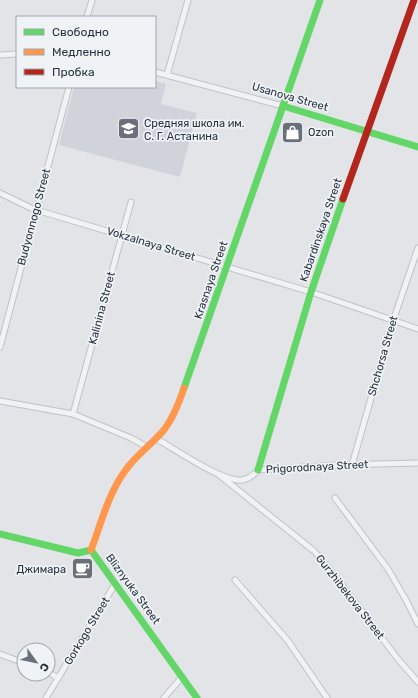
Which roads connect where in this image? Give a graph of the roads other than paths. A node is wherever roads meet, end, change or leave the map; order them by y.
1 (92, 0) edge
2 (188, 0) edge
3 (320, 0) edge
4 (414, 0) edge
5 (87, 16) edge
6 (16, 54) edge
7 (0, 55) edge
8 (156, 72) edge
9 (167, 75) junction
10 (70, 88) edge
11 (283, 106) junction
12 (367, 131) junction
13 (418, 147) edge
14 (0, 193) edge
15 (131, 202) dead end
16 (36, 210) junction
17 (122, 235) junction
18 (418, 248) edge
19 (227, 267) junction
20 (311, 292) junction
21 (393, 320) junction
22 (418, 329) edge
23 (0, 347) edge
24 (0, 401) edge
25 (73, 414) junction
26 (157, 439) junction
27 (146, 447) junction
28 (418, 463) edge
29 (352, 465) junction
30 (258, 470) junction
31 (218, 474) junction
32 (335, 498) dead end
33 (0, 534) edge
34 (91, 550) junction
35 (235, 580) dead end
36 (115, 584) junction
37 (418, 624) edge
38 (0, 654) edge
39 (16, 660) edge
40 (182, 677) junction
41 (58, 678) joint
42 (418, 682) edge
43 (46, 698) edge
44 (164, 698) edge
45 (197, 698) edge
46 (327, 698) edge

1 - 5 street
2 - 9 street
3 - 11 street, Krasnaya Street
4 - 12 street, Kabardinskaya Street
6 - 7 street
8 - 9 street, Usanova Street
9 - 11 street, Usanova Street
10 - 16 street, Budyonnogo Street
11 - 12 street, Usanova Street
11 - 19 street, Krasnaya Street
12 - 13 street, Usanova Street
12 - 20 street, Kabardinskaya Street
14 - 16 street, Vokzalnaya Street
15 - 17 street, Kalinina Street
16 - 17 street, Vokzalnaya Street
16 - 23 street, Budyonnogo Street
17 - 19 street, Vokzalnaya Street
17 - 25 street, Kalinina Street
18 - 21 street, Shchorsa Street
19 - 20 street, Vokzalnaya Street
19 - 26 street, Krasnaya Street
20 - 21 street, Vokzalnaya Street
20 - 30 street, Kabardinskaya Street
21 - 22 street, Vokzalnaya Street
21 - 29 street, Shchorsa Street
24 - 25 street
25 - 27 street
26 - 27 street, Krasnaya Street
26 - 31 street, Prigorodnaya Street
27 - 34 street, Krasnaya Street
28 - 29 street, Prigorodnaya Street
29 - 30 street, Prigorodnaya Street
30 - 31 street, Prigorodnaya Street
31 - 42 street, Gurzhibekova Street
32 - 37 street
33 - 34 street, Bliznyuka Street
34 - 36 street, Bliznyuka Street
35 - 46 street
36 - 40 street, Bliznyuka Street
36 - 41 street, Gorkogo Street
38 - 39 street
40 - 44 street
40 - 45 street, Bliznyuka Street
41 - 43 street, Gorkogo Street

